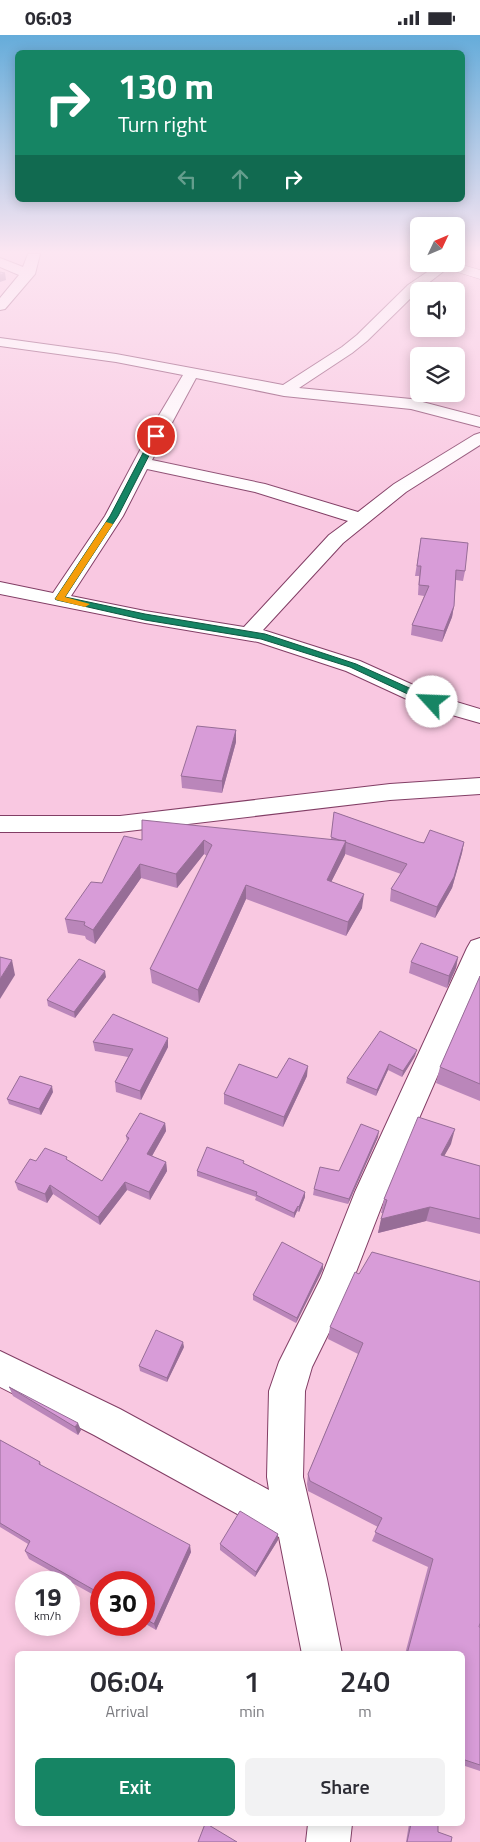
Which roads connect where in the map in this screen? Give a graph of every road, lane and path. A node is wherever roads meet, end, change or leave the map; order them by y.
1 (362, 338) edge
2 (0, 343) edge
3 (192, 372) junction
4 (284, 391) junction
5 (480, 421) edge
6 (480, 438) edge
7 (142, 463) junction
8 (361, 519) junction
9 (0, 588) edge
10 (60, 599) junction
11 (250, 634) junction
12 (480, 716) edge
13 (480, 786) edge
14 (0, 824) edge
15 (480, 948) edge
16 (0, 1368) edge
17 (296, 1525) junction
18 (321, 1651) edge
19 (330, 1826) edge
20 (328, 1842) edge

1 - 4 street
2 - 3 street
3 - 4 street
3 - 7 street
4 - 5 street
6 - 8 street
7 - 8 street
7 - 10 street
8 - 11 street
9 - 10 street
10 - 11 street
11 - 12 street
13 - 14 street
15 - 17 street
16 - 17 street
17 - 18 street
19 - 20 street

